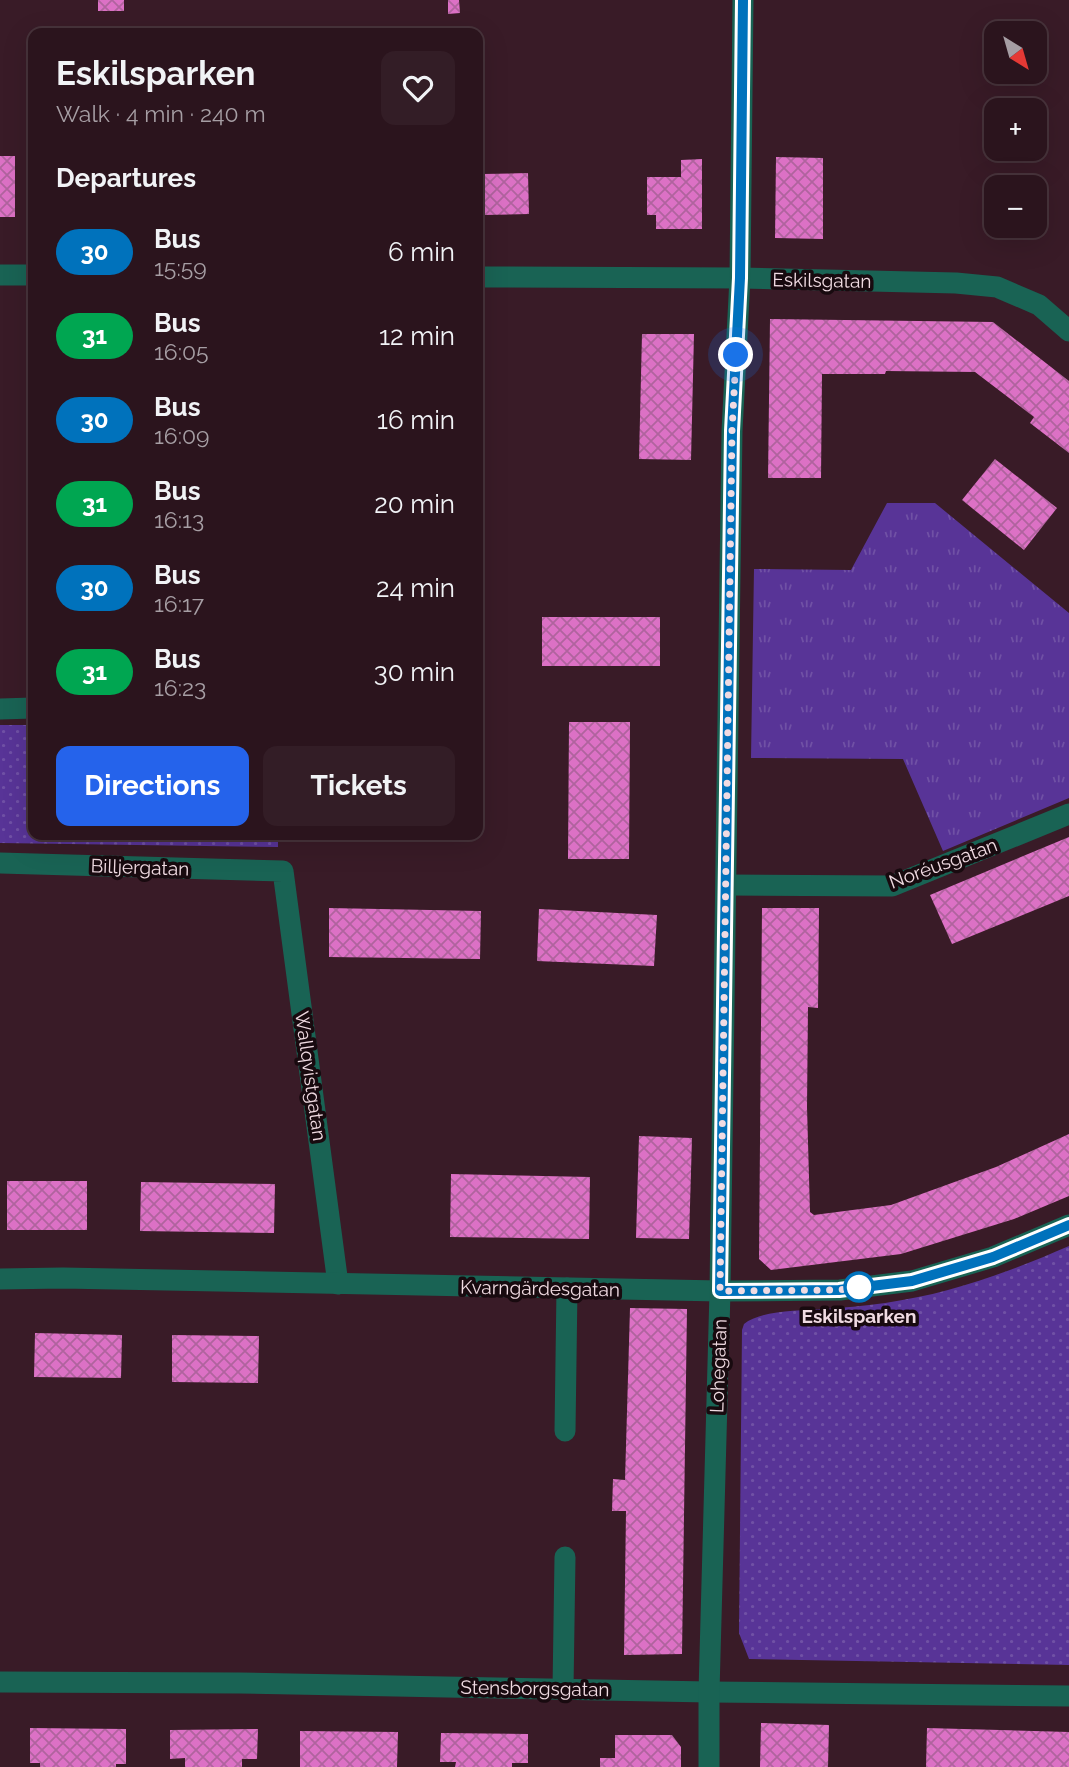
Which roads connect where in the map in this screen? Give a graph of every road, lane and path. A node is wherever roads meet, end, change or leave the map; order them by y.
1 (743, 0) edge
2 (0, 275) edge
3 (28, 275) edge
4 (483, 277) edge
5 (740, 278) junction
6 (1069, 331) edge
7 (28, 708) edge
8 (0, 709) edge
9 (1069, 814) edge
10 (0, 863) edge
11 (281, 871) joint
12 (727, 885) junction
13 (1069, 1225) edge
14 (0, 1279) edge
15 (338, 1284) junction
16 (567, 1288) junction
17 (720, 1291) junction
18 (565, 1431) dead end
19 (565, 1557) dead end
20 (0, 1682) edge
21 (563, 1689) junction
22 (709, 1692) junction
23 (1069, 1696) edge
24 (709, 1767) edge

1 - 5 street, Lohegatan
2 - 3 street
4 - 5 street, Eskilsgatan
5 - 6 street, Eskilsgatan
5 - 12 street, Lohegatan
7 - 8 street
9 - 12 street, Noréusgatan
10 - 11 street, Billjergatan
11 - 15 street, Wallqvistgatan
12 - 17 street, Lohegatan
13 - 17 street, Kvarngärdesgatan
14 - 15 street, Kvarngärdesgatan
15 - 16 street, Kvarngärdesgatan
16 - 17 street, Kvarngärdesgatan
16 - 18 street
17 - 22 street, Lohegatan
19 - 21 street
20 - 21 street, Stensborgsgatan
21 - 22 street, Stensborgsgatan
22 - 23 street, Stensborgsgatan
22 - 24 street, Lohegatan

